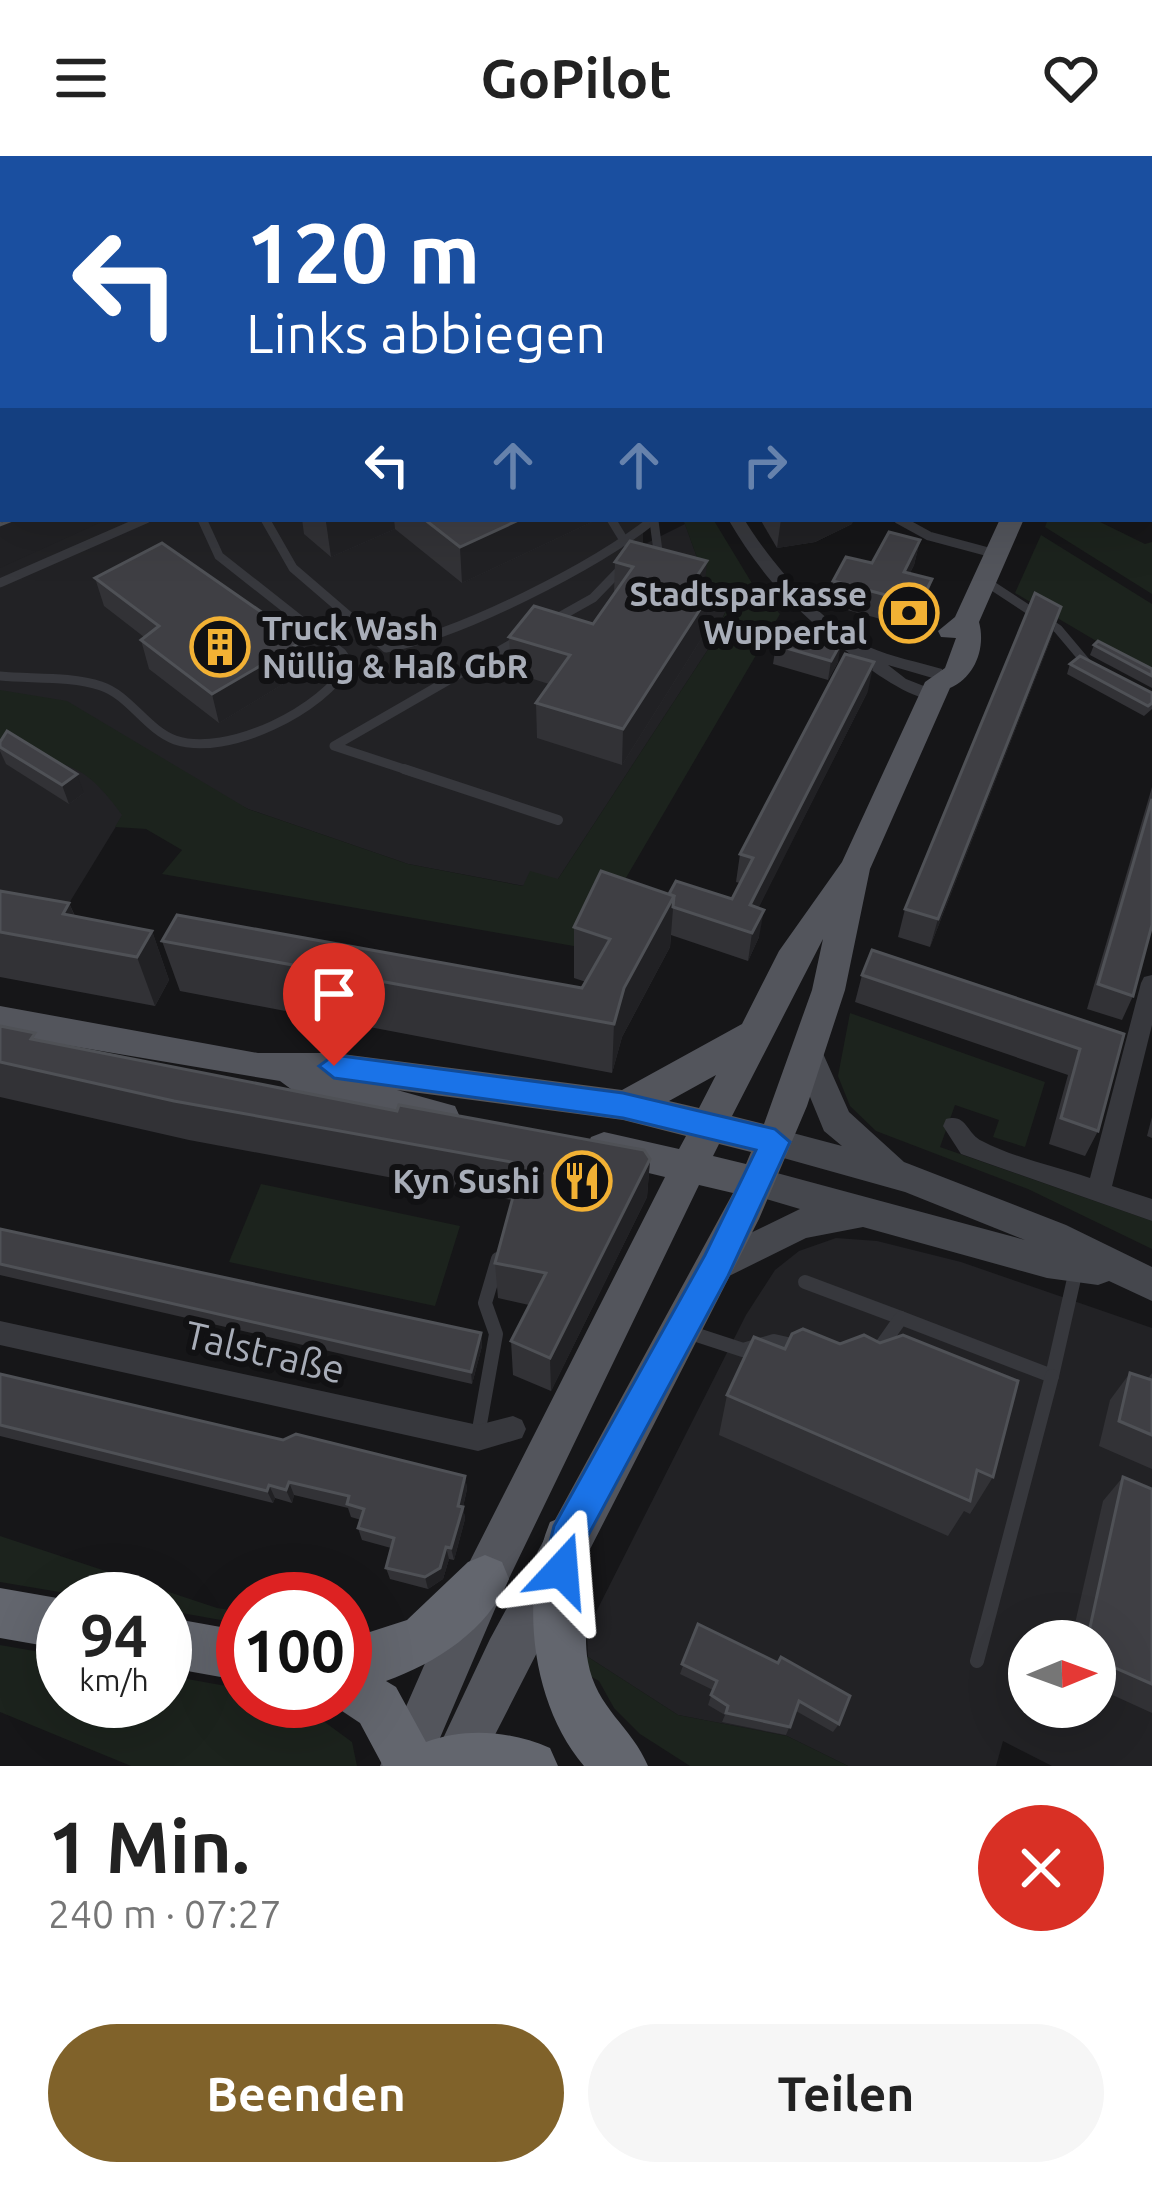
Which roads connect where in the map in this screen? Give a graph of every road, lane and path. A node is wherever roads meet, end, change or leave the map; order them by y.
1 (139, 522) edge
2 (203, 522) edge
3 (267, 522) edge
4 (613, 522) edge
5 (651, 522) edge
6 (654, 522) edge
7 (738, 522) edge
8 (903, 522) edge
9 (1011, 522) edge
10 (626, 542) junction
11 (996, 554) junction
12 (985, 580) junction
13 (0, 584) edge
14 (0, 676) edge
15 (1110, 677) edge
16 (936, 684) junction
17 (558, 820) dead end
18 (855, 867) junction
19 (1152, 982) edge
20 (0, 1021) edge
21 (754, 1034) junction
22 (810, 1058) junction
23 (258, 1066) junction
24 (623, 1105) junction
25 (467, 1122) edge
26 (711, 1124) junction
27 (954, 1126) dead end
28 (574, 1142) edge
29 (775, 1142) junction
30 (689, 1165) junction
31 (909, 1178) junction
32 (755, 1182) junction
33 (1098, 1193) junction
34 (1152, 1210) edge
35 (889, 1215) junction
36 (502, 1246) edge
37 (717, 1266) junction
38 (1077, 1267) junction
39 (1136, 1279) edge
40 (805, 1282) dead end
41 (901, 1318) junction
42 (682, 1329) junction
43 (0, 1333) edge
44 (817, 1352) edge
45 (860, 1358) edge
46 (1052, 1376) junction
47 (513, 1429) dead end
48 (478, 1438) junction
49 (567, 1539) junction
50 (485, 1579) junction
51 (0, 1613) edge
52 (36, 1619) edge
53 (372, 1659) edge
54 (977, 1660) dead end
55 (372, 1701) edge
56 (428, 1763) edge
57 (532, 1766) edge
58 (622, 1766) edge

1 - 13 lane
2 - 14 lane
3 - 10 lane
4 - 10 lane
5 - 10 lane
6 - 17 lane
7 - 16 street
8 - 11 lane
9 - 11 main road
11 - 12 main road
12 - 15 lane
12 - 16 main road
16 - 18 main road
18 - 21 main road
18 - 22 main road
19 - 33 street
20 - 23 main road
21 - 24 main road
21 - 26 main road
22 - 29 main road
22 - 31 street
23 - 24 main road
23 - 25 main road
24 - 26 main road
26 - 29 main road
26 - 30 main road
27 - 33 street
28 - 30 main road
29 - 31 street
29 - 32 main road
30 - 32 main road
30 - 50 main road
31 - 39 street
32 - 35 street
32 - 37 main road
33 - 34 street
35 - 37 street
35 - 38 street
36 - 48 lane
37 - 42 main road
38 - 39 street
38 - 46 lane
40 - 41 lane
41 - 45 lane
41 - 46 lane
42 - 44 lane
42 - 49 main road
43 - 48 street, Talstraße
46 - 54 lane
47 - 48 street, Talstraße
49 - 56 main road
49 - 58 highway
50 - 53 highway
50 - 56 main road
51 - 52 highway
55 - 56 highway
56 - 57 highway

